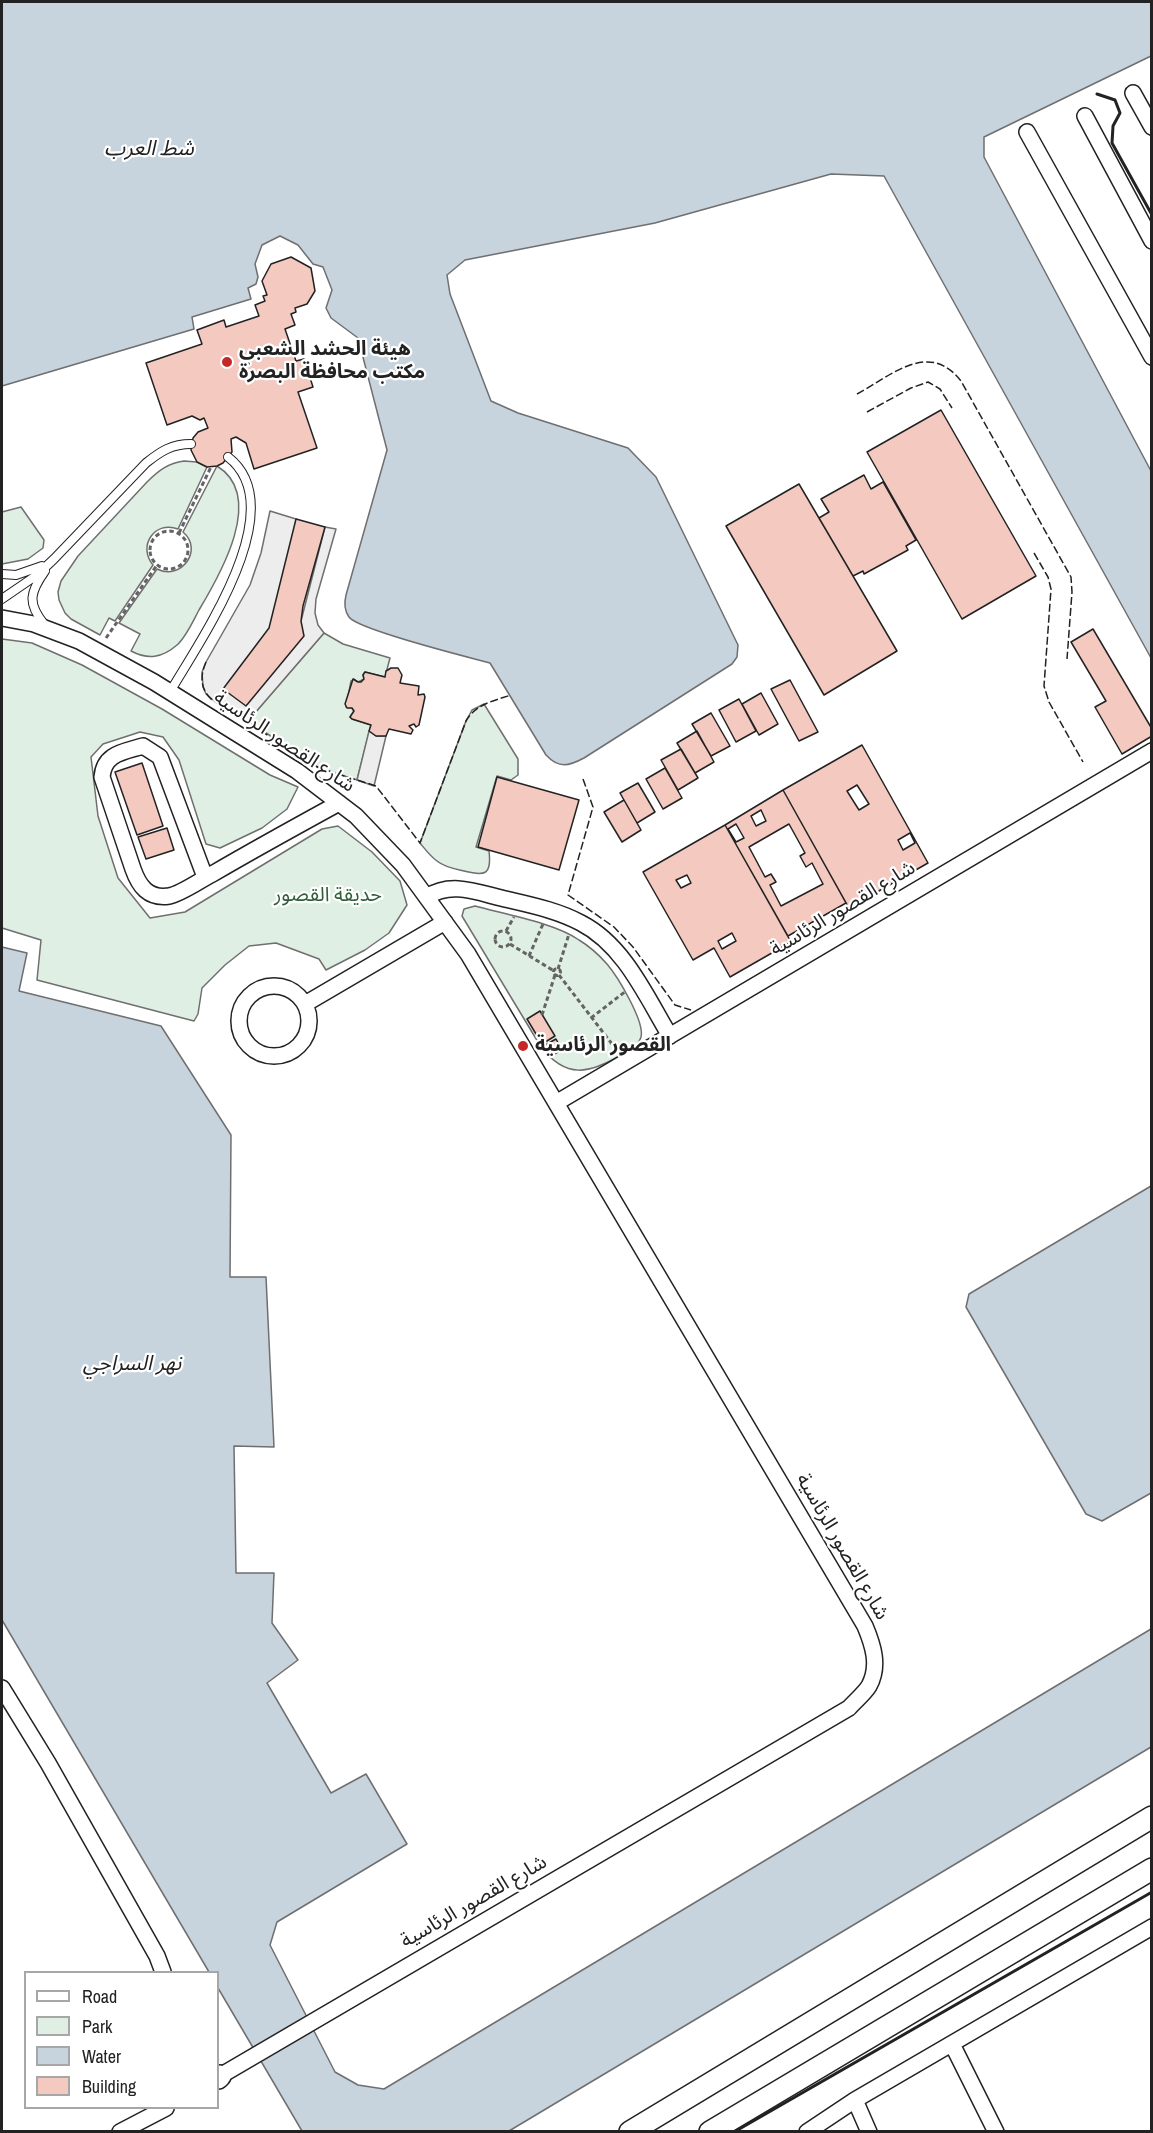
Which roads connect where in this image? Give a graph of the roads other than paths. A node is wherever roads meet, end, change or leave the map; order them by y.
1 (1133, 93) dead end
2 (1085, 116) dead end
3 (1152, 127) edge
4 (1027, 132) dead end
5 (1152, 242) edge
6 (1152, 357) edge
7 (191, 444) dead end
8 (228, 458) dead end
9 (54, 559) junction
10 (2, 574) edge
11 (2, 599) edge
12 (2, 618) edge
13 (49, 630) junction
14 (170, 692) junction
15 (1152, 751) edge
16 (339, 803) junction
17 (205, 878) junction
18 (427, 897) junction
19 (445, 921) junction
20 (305, 1004) junction
21 (670, 1036) junction
22 (556, 1103) junction
23 (2, 1688) edge
24 (1152, 1816) edge
25 (1152, 1869) edge
26 (1152, 1927) edge
27 (163, 1971) edge
28 (952, 2044) junction
29 (219, 2077) edge
30 (855, 2100) junction
31 (164, 2109) edge
32 (120, 2132) edge
33 (630, 2132) edge
34 (710, 2132) edge
35 (807, 2132) edge
36 (869, 2132) edge
37 (996, 2132) edge

1 - 3 street
2 - 5 street
4 - 6 street
7 - 9 lane
8 - 14 lane
9 - 10 lane
9 - 11 lane
9 - 13 lane
12 - 13 street, شارع القصور الرئاسية
13 - 14 street, شارع القصور الرئاسية
14 - 16 street, شارع القصور الرئاسية
15 - 21 street, شارع القصور الرئاسية
16 - 17 street
16 - 18 street, شارع القصور الرئاسية
17 - 17 street
18 - 19 street, شارع القصور الرئاسية
18 - 21 street
19 - 20 street
19 - 22 street, شارع القصور الرئاسية
20 - 20 street
21 - 22 street, شارع القصور الرئاسية
22 - 29 street, شارع القصور الرئاسية
23 - 27 street
24 - 33 main road
25 - 34 main road
26 - 28 street
28 - 30 street
28 - 37 street
30 - 35 street
30 - 36 street
31 - 32 street

